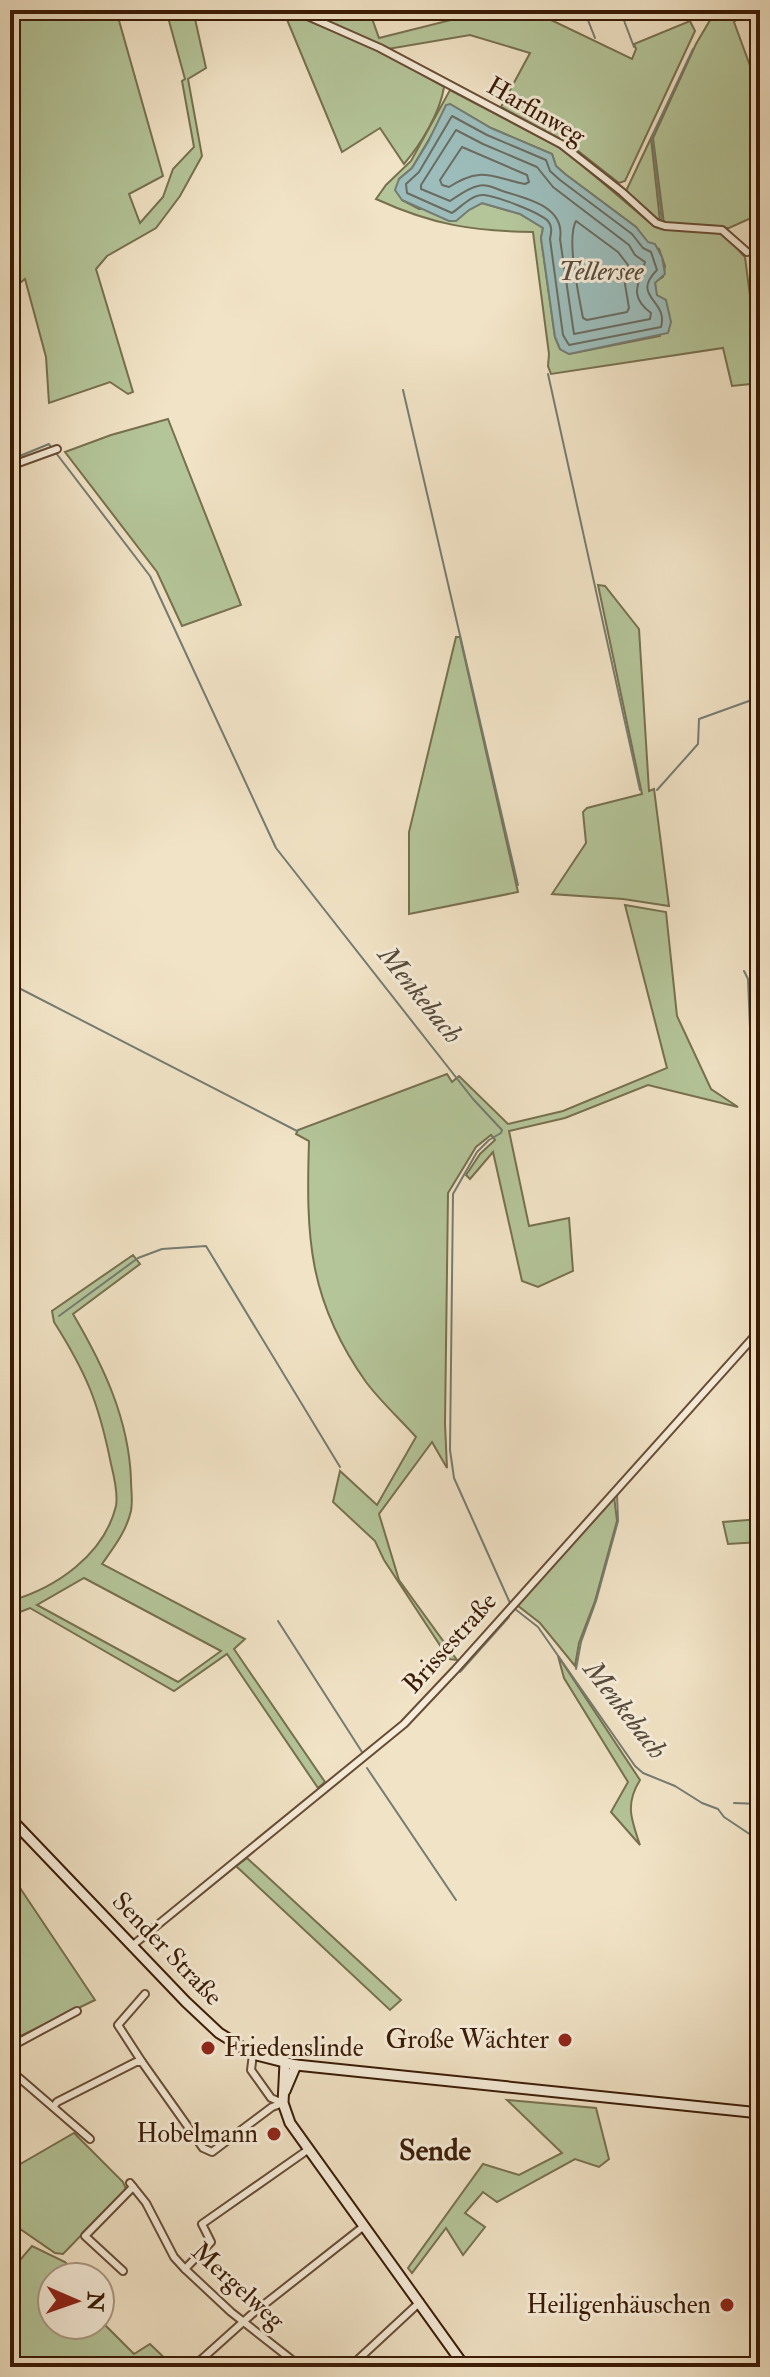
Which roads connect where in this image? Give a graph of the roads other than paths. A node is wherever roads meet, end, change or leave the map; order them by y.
1 (294, 10) edge
2 (747, 252) dead end
3 (57, 449) dead end
4 (10, 466) edge
5 (760, 1330) edge
6 (10, 1818) edge
7 (133, 1945) junction
8 (145, 1994) dead end
9 (77, 2011) dead end
10 (10, 2047) edge
11 (253, 2054) junction
12 (142, 2062) junction
13 (285, 2063) junction
14 (296, 2065) junction
15 (10, 2070) edge
16 (283, 2099) junction
17 (54, 2106) junction
18 (760, 2113) edge
19 (90, 2139) dead end
20 (309, 2149) junction
21 (364, 2226) junction
22 (185, 2269) junction
23 (123, 2271) dead end
24 (420, 2302) junction
25 (245, 2321) junction
26 (193, 2367) edge
27 (301, 2367) edge
28 (350, 2367) edge
29 (465, 2367) edge

1 - 2 street, Harfinweg
3 - 4 street
5 - 7 street, Brissestraße
6 - 7 main road, Sender Straße
7 - 11 main road, Sender Straße
8 - 12 street
9 - 10 street
11 - 13 main road, Sender Straße
11 - 16 street
12 - 16 street
12 - 17 street
13 - 14 main road, Sender Straße
13 - 16 main road
14 - 16 main road
14 - 18 main road, Sender Straße
15 - 17 street
16 - 20 main road
17 - 19 street
20 - 21 main road
20 - 22 street
21 - 24 main road
21 - 25 street
22 - 23 street, Mergelweg
22 - 25 street, Mergelweg
24 - 28 street
24 - 29 main road
25 - 26 street
25 - 27 street, Mergelweg

